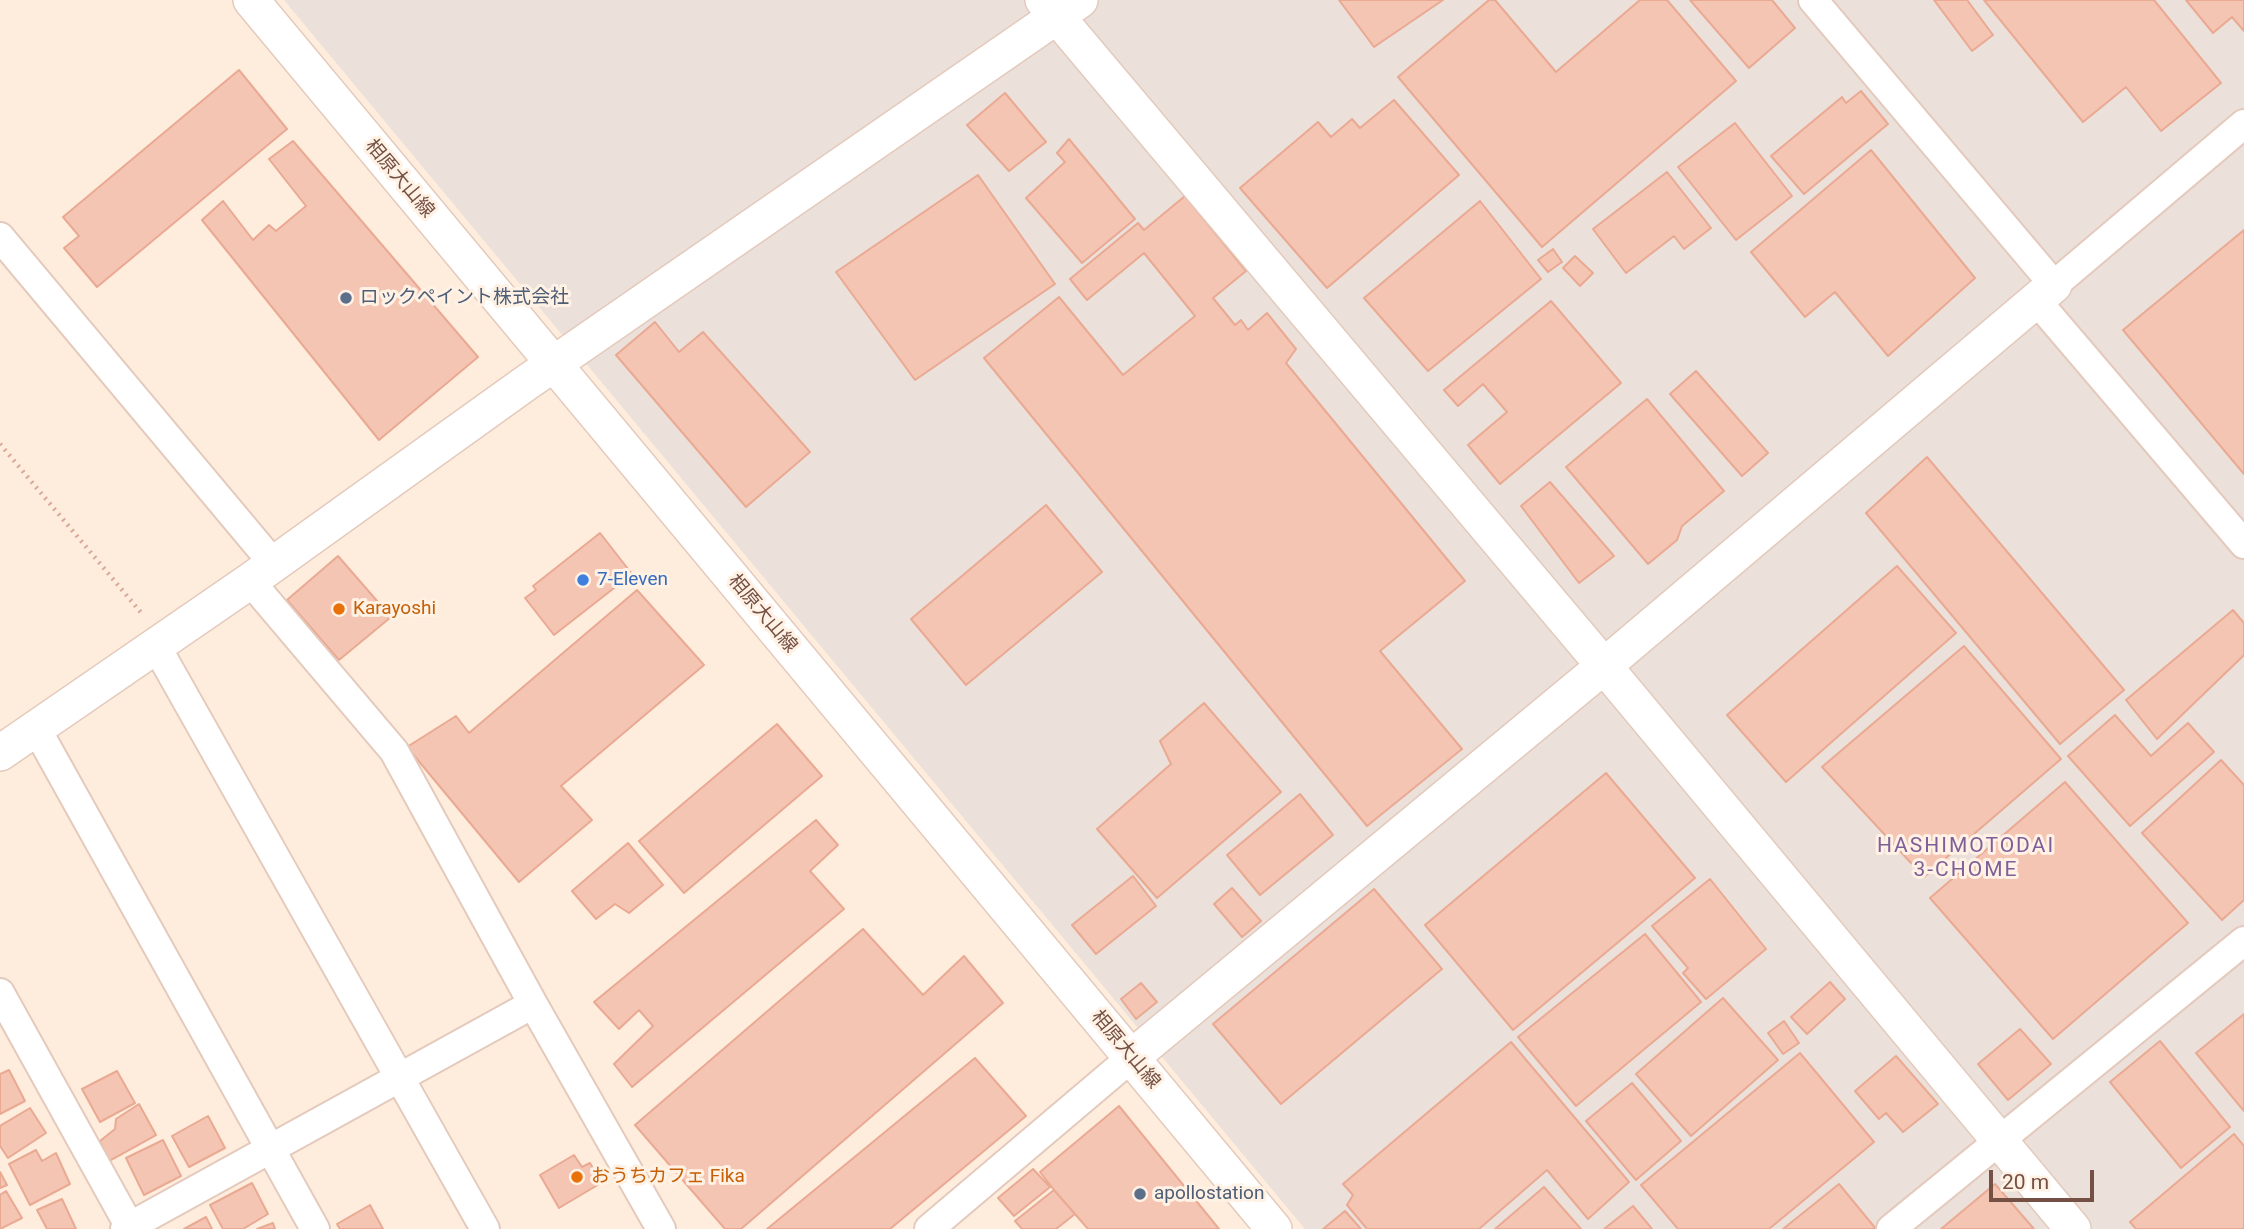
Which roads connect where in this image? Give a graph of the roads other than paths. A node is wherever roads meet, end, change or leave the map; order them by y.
1 (251, 0) edge
2 (1813, 0) edge
3 (1060, 5) edge
4 (2244, 124) edge
5 (0, 237) edge
6 (2045, 293) junction
7 (554, 364) junction
8 (2244, 544) edge
9 (262, 572) junction
10 (153, 635) junction
11 (1604, 666) junction
12 (36, 728) junction
13 (0, 753) edge
14 (2244, 941) edge
15 (0, 993) edge
16 (533, 1004) junction
17 (1132, 1057) junction
18 (399, 1078) junction
19 (1999, 1138) junction
20 (270, 1149) junction
21 (129, 1228) edge
22 (315, 1229) edge
23 (485, 1229) edge
24 (661, 1229) edge
25 (929, 1229) edge
26 (1274, 1229) edge
27 (1891, 1229) edge
28 (2073, 1229) edge

1 - 7 street, 相原大山線
2 - 6 street
3 - 7 street
3 - 11 street
4 - 6 street
5 - 9 street
6 - 8 street
6 - 11 street
7 - 9 street
7 - 17 street, 相原大山線
9 - 10 street
9 - 16 street
10 - 12 street
10 - 18 street
11 - 17 street
11 - 19 street
12 - 13 street
12 - 20 street
14 - 19 street
15 - 21 street
16 - 18 street
16 - 24 street
17 - 25 street
17 - 26 street, 相原大山線
18 - 20 street
18 - 23 street
19 - 27 street
19 - 28 street
20 - 21 street
20 - 22 street

